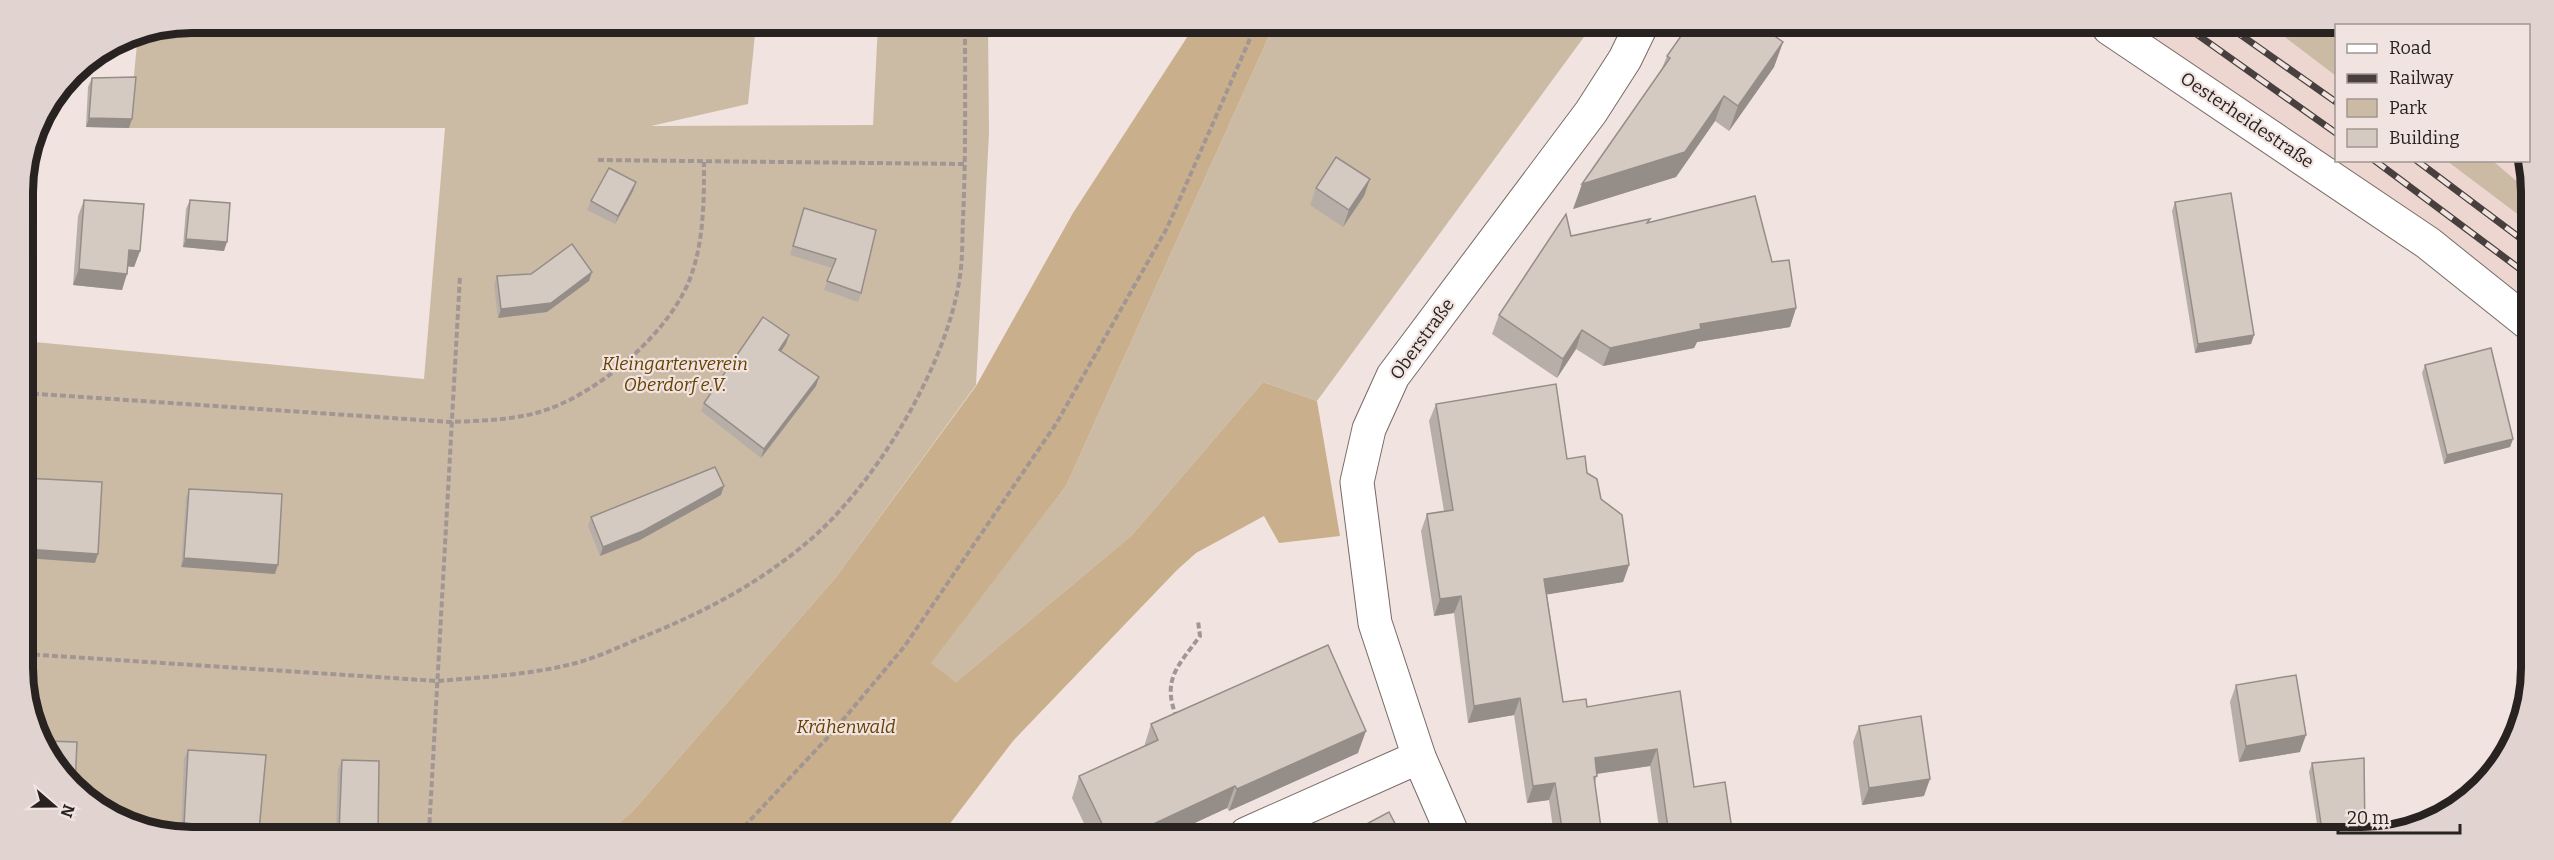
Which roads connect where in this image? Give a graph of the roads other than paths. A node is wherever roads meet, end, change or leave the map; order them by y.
1 (1638, 33) edge
2 (2116, 33) edge
3 (2521, 316) edge
4 (1419, 757) junction
5 (1262, 827) edge
6 (1450, 827) edge

1 - 4 street, Oberstraße
2 - 3 street, Oesterheidestraße
4 - 5 street
4 - 6 street, Oberstraße

